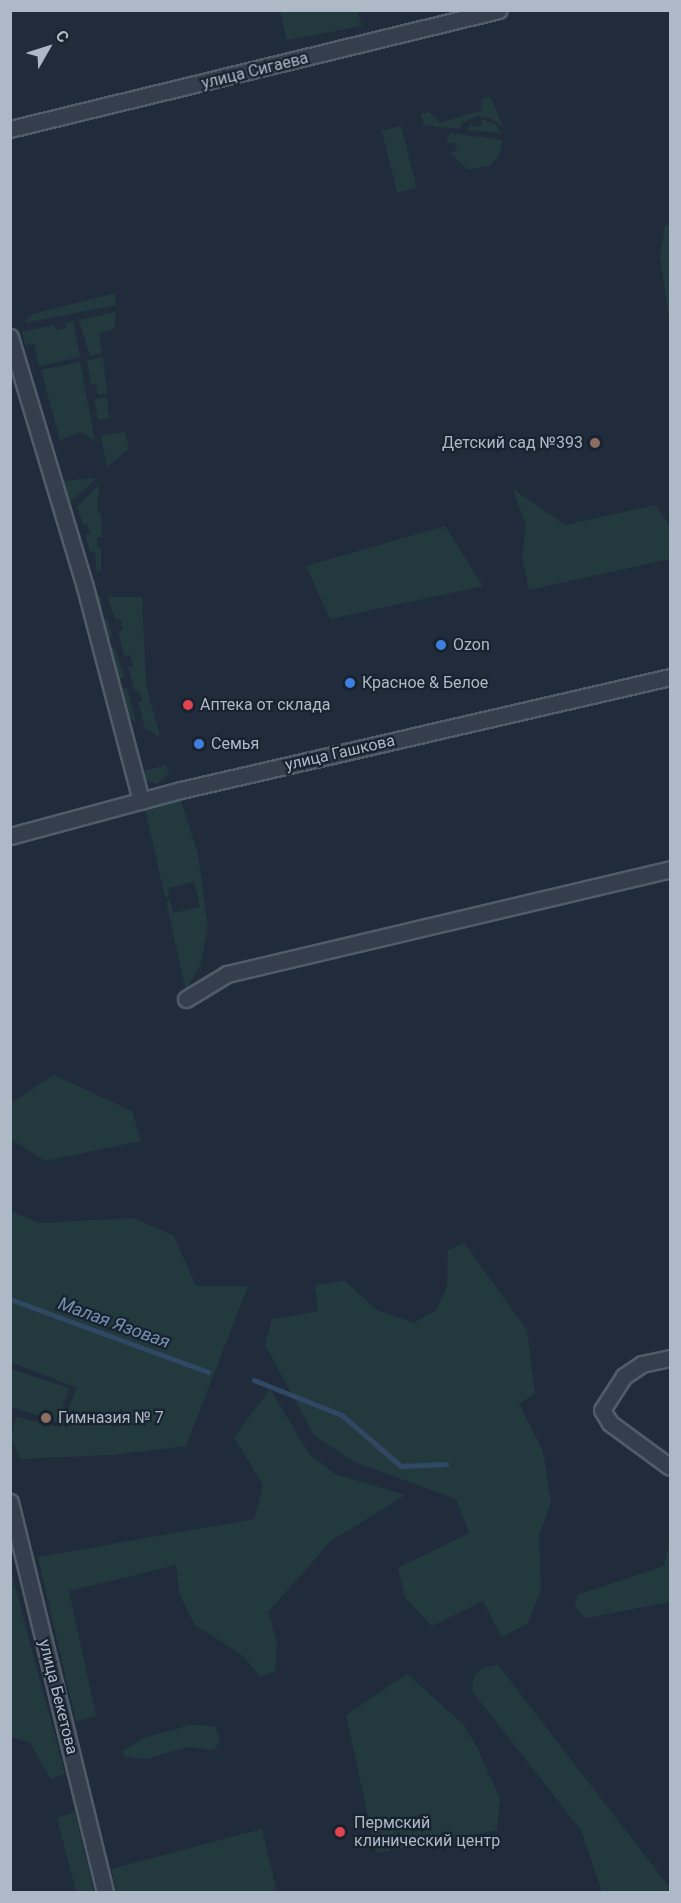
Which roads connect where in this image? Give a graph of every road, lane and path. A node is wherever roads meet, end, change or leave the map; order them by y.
1 (499, 10) edge
2 (10, 129) edge
3 (10, 337) edge
4 (670, 677) edge
5 (141, 801) junction
6 (10, 836) edge
7 (670, 869) edge
8 (186, 999) dead end
9 (670, 1358) edge
10 (670, 1467) edge
11 (10, 1502) edge
12 (105, 1893) edge

1 - 2 street, улица Сигаева
3 - 5 street
4 - 5 street, улица Гашкова
5 - 6 street, улица Гашкова
7 - 8 street
9 - 10 street
11 - 12 street, улица Бекетова

